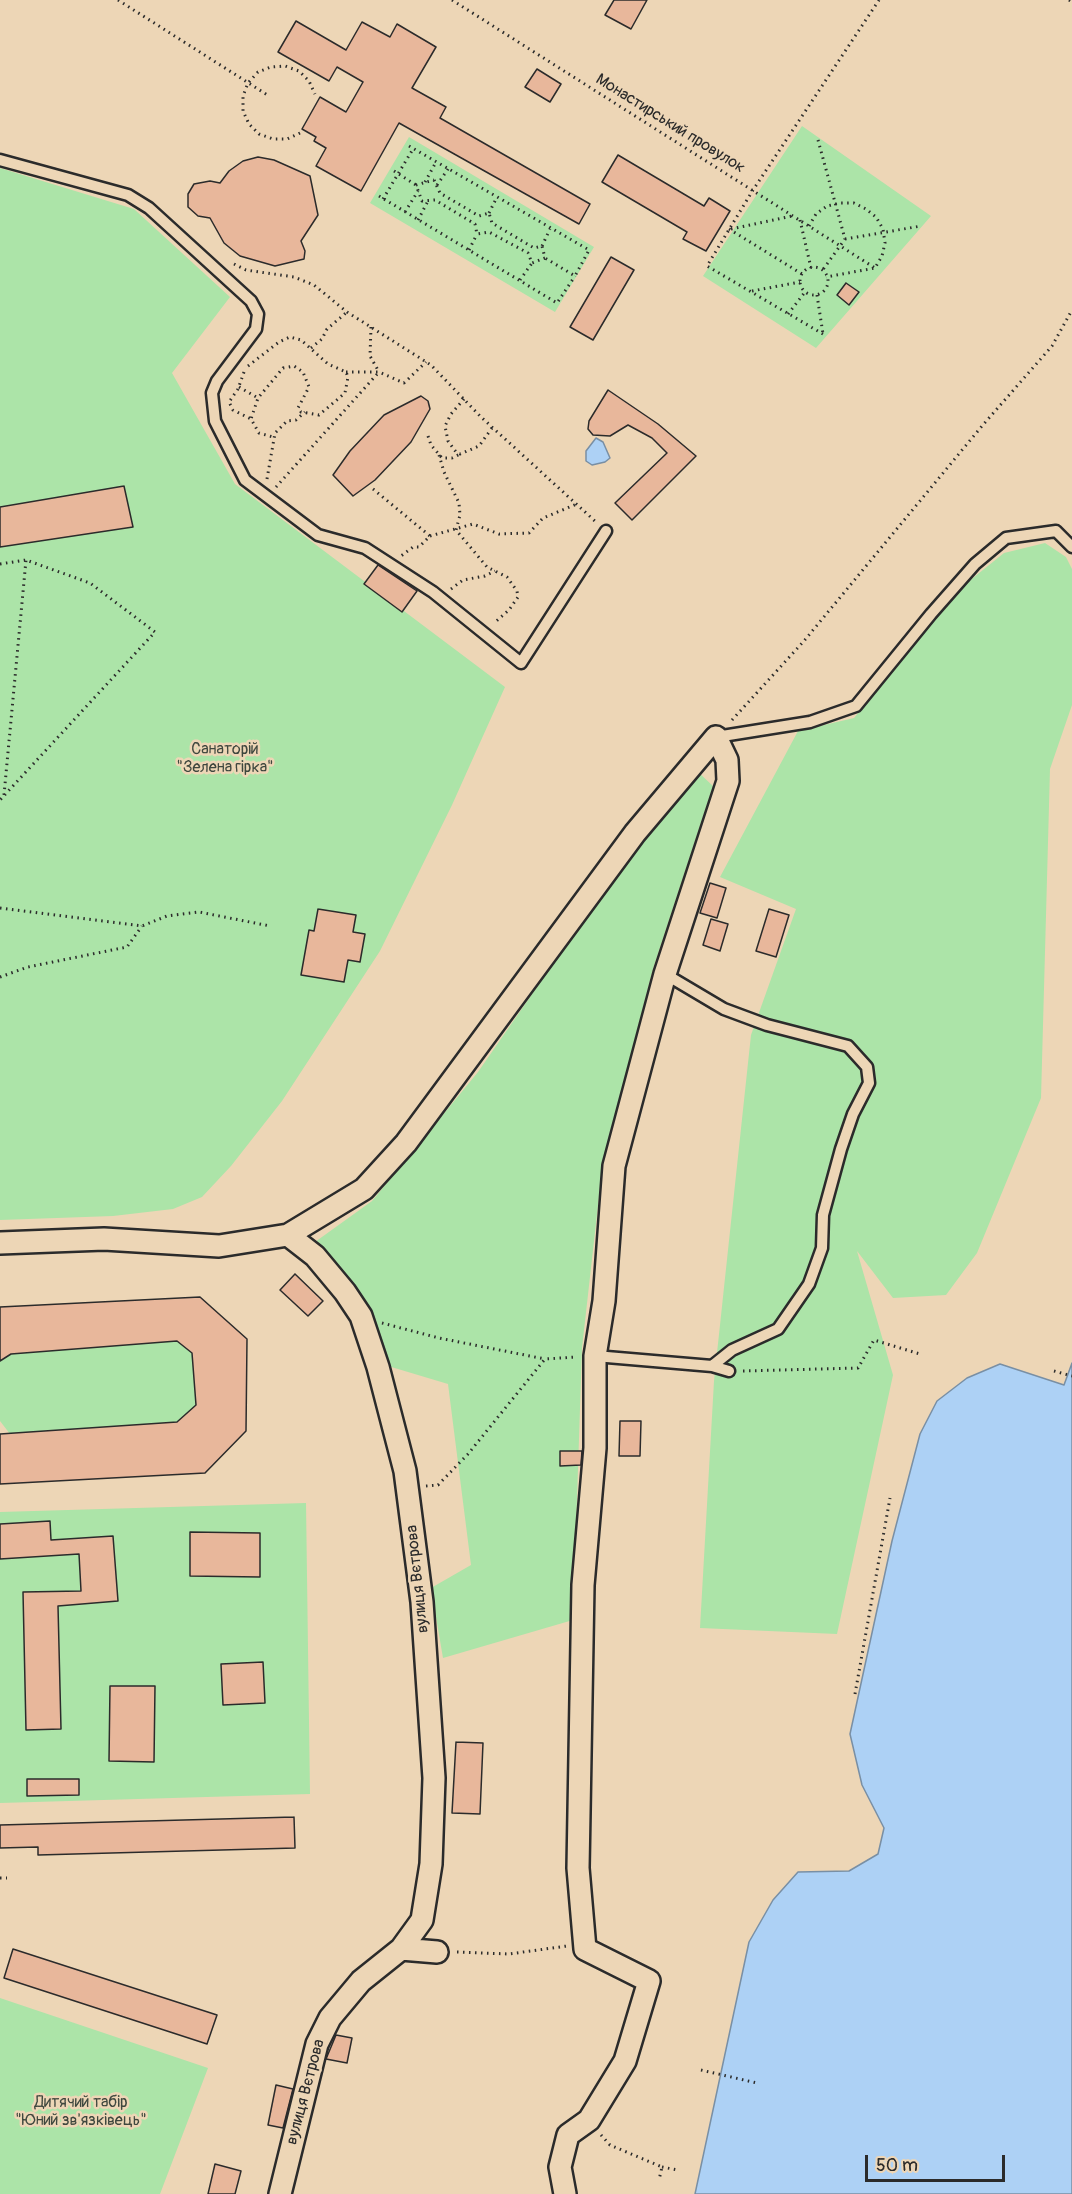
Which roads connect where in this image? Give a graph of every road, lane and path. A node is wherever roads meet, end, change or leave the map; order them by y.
1 (118, 0) edge
2 (452, 0) edge
3 (879, 0) edge
4 (248, 83) junction
5 (315, 94) dead end
6 (269, 96) dead end
7 (300, 133) dead end
8 (818, 140) dead end
9 (409, 146) dead end
10 (414, 149) junction
11 (0, 160) edge
12 (436, 162) junction
13 (448, 169) junction
14 (394, 171) dead end
15 (399, 174) junction
16 (425, 182) junction
17 (416, 185) junction
18 (437, 186) junction
19 (753, 190) junction
20 (418, 191) junction
21 (496, 199) junction
22 (428, 201) junction
23 (836, 204) junction
24 (405, 213) junction
25 (489, 213) junction
26 (794, 216) junction
27 (418, 220) junction
28 (799, 220) junction
29 (809, 226) junction
30 (921, 226) dead end
31 (550, 229) junction
32 (729, 229) junction
33 (883, 233) junction
34 (477, 234) junction
35 (845, 239) junction
36 (840, 245) junction
37 (542, 246) junction
38 (469, 250) junction
39 (545, 258) junction
40 (228, 261) dead end
41 (532, 263) junction
42 (811, 268) junction
43 (875, 268) junction
44 (822, 271) junction
45 (802, 274) junction
46 (575, 276) junction
47 (826, 277) junction
48 (520, 280) junction
49 (800, 282) junction
50 (750, 292) junction
51 (805, 292) junction
52 (817, 294) junction
53 (1072, 310) edge
54 (347, 312) junction
55 (788, 314) junction
56 (371, 327) junction
57 (312, 348) junction
58 (426, 362) junction
59 (346, 372) junction
60 (379, 372) junction
61 (239, 387) junction
62 (258, 398) junction
63 (464, 399) junction
64 (305, 412) junction
65 (251, 419) junction
66 (492, 428) junction
67 (428, 436) dead end
68 (273, 437) junction
69 (460, 454) junction
70 (439, 455) junction
71 (373, 489) dead end
72 (267, 496) junction
73 (577, 504) junction
74 (456, 530) junction
75 (606, 531) joint
76 (430, 536) junction
77 (1072, 547) edge
78 (26, 560) junction
79 (0, 564) edge
80 (391, 565) junction
81 (495, 571) junction
82 (441, 599) junction
83 (474, 625) junction
84 (716, 737) junction
85 (4, 796) junction
86 (0, 800) edge
87 (0, 908) edge
88 (142, 926) junction
89 (270, 926) dead end
90 (665, 974) junction
91 (0, 977) edge
92 (288, 1235) junction
93 (0, 1243) edge
94 (361, 1316) junction
95 (920, 1354) dead end
96 (595, 1356) junction
97 (545, 1359) junction
98 (712, 1366) junction
99 (729, 1371) joint
100 (1054, 1371) dead end
101 (1072, 1376) edge
102 (405, 1471) junction
103 (890, 1498) dead end
104 (855, 1694) dead end
105 (0, 1878) edge
106 (7, 1878) dead end
107 (401, 1949) junction
108 (585, 1949) junction
109 (437, 1952) joint
110 (701, 2070) dead end
111 (757, 2083) dead end
112 (589, 2120) junction
113 (662, 2167) junction
114 (678, 2170) dead end
115 (659, 2180) dead end
116 (280, 2194) edge
117 (565, 2194) edge

1 - 4 path
2 - 19 path, Монастирський провулок
3 - 19 path
4 - 5 path
4 - 6 path
4 - 7 path
8 - 23 path
9 - 10 path
10 - 12 path
10 - 15 path
11 - 72 lane
12 - 13 path
12 - 16 path
13 - 18 path
13 - 21 path
14 - 15 path
15 - 17 path
15 - 24 path
16 - 17 path
16 - 18 path
17 - 20 path
18 - 25 path
19 - 26 path, Монастирський провулок
19 - 32 path
20 - 22 path
20 - 24 path
21 - 25 path
21 - 31 path
22 - 27 path
22 - 34 path
23 - 29 path
23 - 33 path
23 - 35 path
24 - 27 path
25 - 37 path
26 - 28 path, Монастирський провулок
26 - 32 path
27 - 38 path
28 - 29 path, Монастирський провулок
28 - 42 path
29 - 36 path, Монастирський провулок
30 - 33 path
31 - 37 path
31 - 46 path
32 - 45 path
32 - 50 path
33 - 35 path
33 - 43 path
34 - 38 path
34 - 41 path
35 - 36 path
36 - 43 path, Монастирський провулок
36 - 44 path
37 - 39 path
38 - 48 path
39 - 41 path
39 - 46 path
40 - 54 path
41 - 48 path
42 - 44 path
42 - 45 path
43 - 47 path
44 - 47 path
45 - 49 path
46 - 48 path
47 - 52 path
49 - 50 path
49 - 51 path
50 - 55 path
51 - 52 path
51 - 55 path
52 - 55 path
53 - 84 path
54 - 56 path
54 - 57 path
56 - 58 path
56 - 60 path
57 - 59 path
57 - 61 path
58 - 60 path
58 - 63 path
59 - 60 path
59 - 64 path
60 - 72 path
61 - 62 path
61 - 65 path
62 - 64 path
62 - 65 path
63 - 66 path
63 - 69 path
64 - 68 path
65 - 68 path
66 - 69 path
66 - 73 path
67 - 70 path
68 - 72 path
69 - 70 path
70 - 74 path
71 - 76 path
72 - 80 lane
73 - 74 path
73 - 75 path
74 - 76 path
74 - 81 path
75 - 83 lane
76 - 80 path
77 - 84 lane
78 - 79 path
78 - 85 path
78 - 85 path
80 - 82 lane
81 - 82 path
81 - 83 path
82 - 83 lane
84 - 90 street
84 - 92 street
85 - 86 path
87 - 88 path
88 - 89 path
88 - 91 path
90 - 96 street
90 - 98 lane
92 - 93 street
92 - 94 street, вулиця Вєтрова
94 - 97 path
94 - 102 street, вулиця Вєтрова
95 - 99 path
96 - 97 path
96 - 98 lane
96 - 108 street
97 - 102 path
98 - 99 lane
100 - 101 path
102 - 107 street, вулиця Вєтрова
103 - 104 path
105 - 106 path
107 - 109 street
107 - 116 street, вулиця Вєтрова
108 - 109 path
108 - 112 street
110 - 111 path
112 - 113 path
112 - 117 street
113 - 114 path
113 - 115 path

